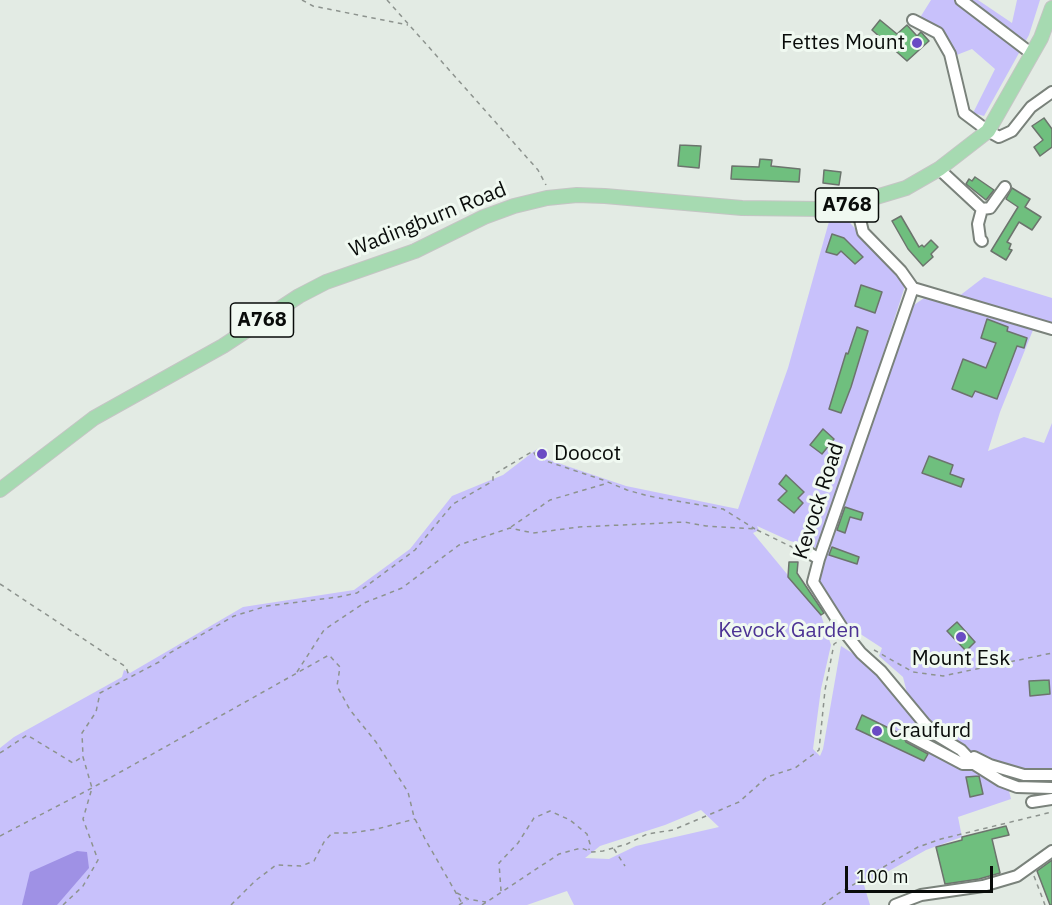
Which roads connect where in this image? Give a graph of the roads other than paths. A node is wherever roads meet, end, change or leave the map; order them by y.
1 (961, 0) edge
2 (1052, 8) edge
3 (913, 20) dead end
4 (1032, 54) junction
5 (1052, 92) edge
6 (988, 131) junction
7 (939, 169) junction
8 (1005, 187) dead end
9 (856, 203) junction
10 (982, 209) junction
11 (982, 241) dead end
12 (913, 288) junction
13 (1052, 329) edge
14 (0, 490) edge
15 (803, 549) road end
16 (819, 559) junction
17 (910, 736) dead end
18 (961, 750) junction
19 (974, 764) junction
20 (1052, 775) edge
21 (1052, 788) edge
22 (1052, 799) edge
23 (1032, 802) dead end
24 (1052, 851) edge
25 (895, 905) edge

1 - 4 street
2 - 4 main road, Wadingburn Road / A768
3 - 6 street
4 - 6 main road, Wadingburn Road / A768
5 - 6 street
6 - 7 main road, Wadingburn Road / A768
7 - 9 main road, Wadingburn Road / A768
7 - 10 street
8 - 10 street
9 - 12 street
9 - 14 main road, Wadingburn Road / A768
10 - 11 street
12 - 13 street
12 - 16 street, Kevock Road
15 - 16 street
16 - 18 street, Kevock Road
17 - 19 street
18 - 19 street, Kevock Road
18 - 20 street
19 - 21 street, Kevock Road
22 - 23 street
24 - 25 street

